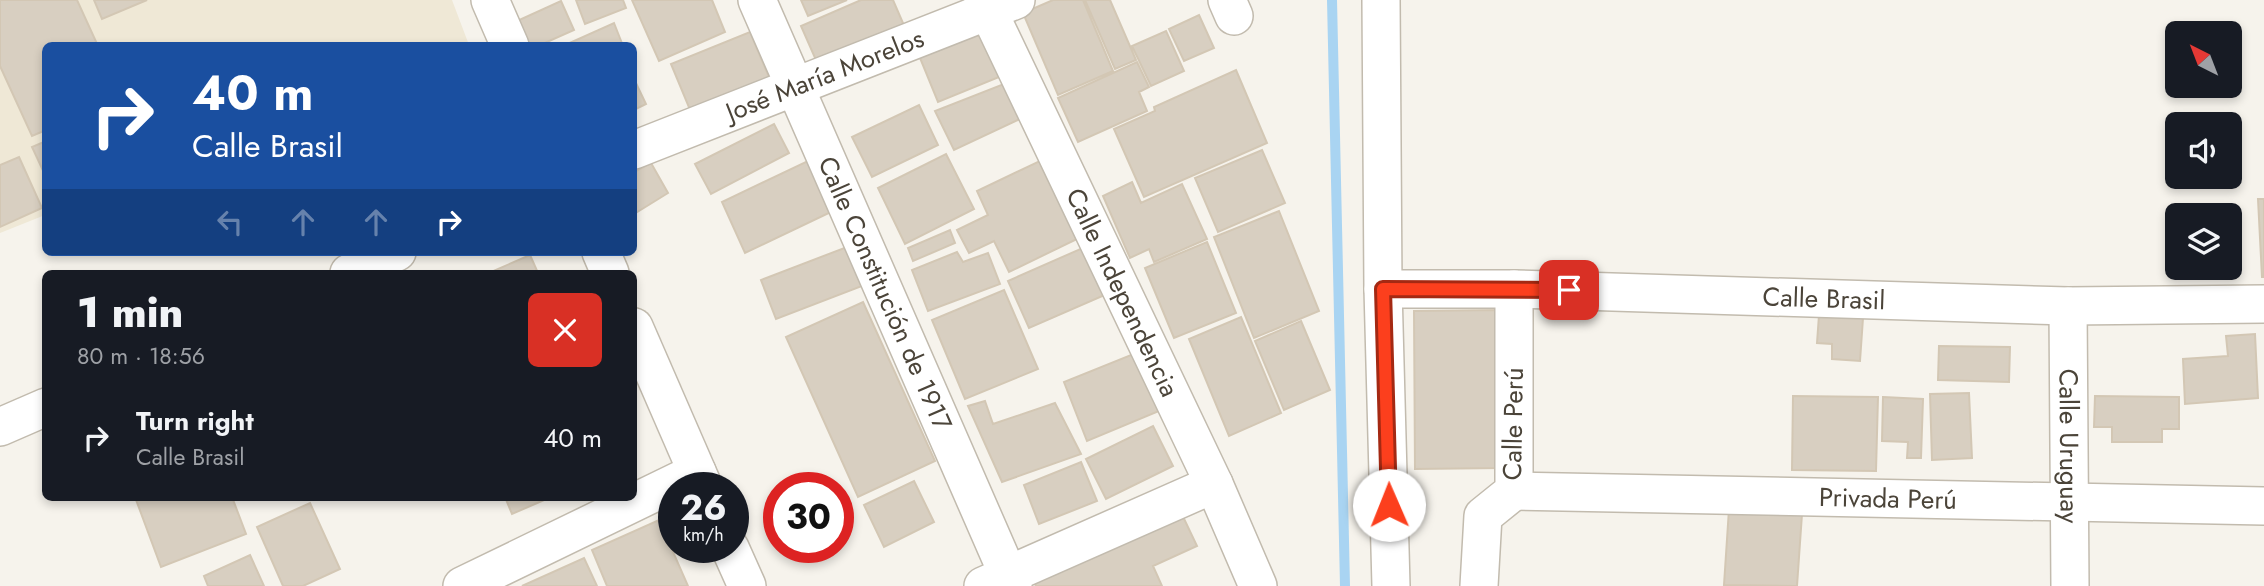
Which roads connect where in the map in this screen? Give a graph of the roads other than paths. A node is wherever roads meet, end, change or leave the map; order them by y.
1 (490, 0) edge
2 (757, 0) edge
3 (1381, 0) edge
4 (995, 4) edge
5 (508, 42) edge
6 (794, 85) junction
7 (637, 149) edge
8 (388, 256) edge
9 (356, 270) edge
10 (1383, 289) junction
11 (1514, 289) junction
12 (2264, 304) edge
13 (2068, 306) junction
14 (637, 334) edge
15 (42, 409) edge
16 (0, 427) edge
17 (697, 472) edge
18 (1214, 484) junction
19 (1514, 491) junction
20 (658, 499) edge
21 (2070, 504) junction
22 (2264, 506) edge
23 (737, 563) edge
24 (1002, 582) edge
25 (462, 586) edge
26 (747, 586) edge
27 (1258, 586) edge
28 (1391, 586) edge
29 (1479, 586) edge
30 (2070, 586) edge

1 - 5 street
2 - 6 street, Calle Constitución de 1917
3 - 10 street
4 - 6 street, José María Morelos
4 - 18 street, Calle Independencia
6 - 7 street, José María Morelos
6 - 24 street, Calle Constitución de 1917
8 - 9 street
10 - 11 street, Calle Brasil
10 - 28 street
11 - 13 street, Calle Brasil
11 - 19 street, Calle Perú
12 - 13 street, Calle Brasil
13 - 21 street, Calle Uruguay
14 - 17 street
15 - 16 street
18 - 24 street
18 - 27 street, Calle Independencia
19 - 21 street, Privada Perú
19 - 29 street, Calle Perú
20 - 25 street
21 - 22 street, Privada Perú
21 - 30 street, Calle Uruguay
23 - 26 street

